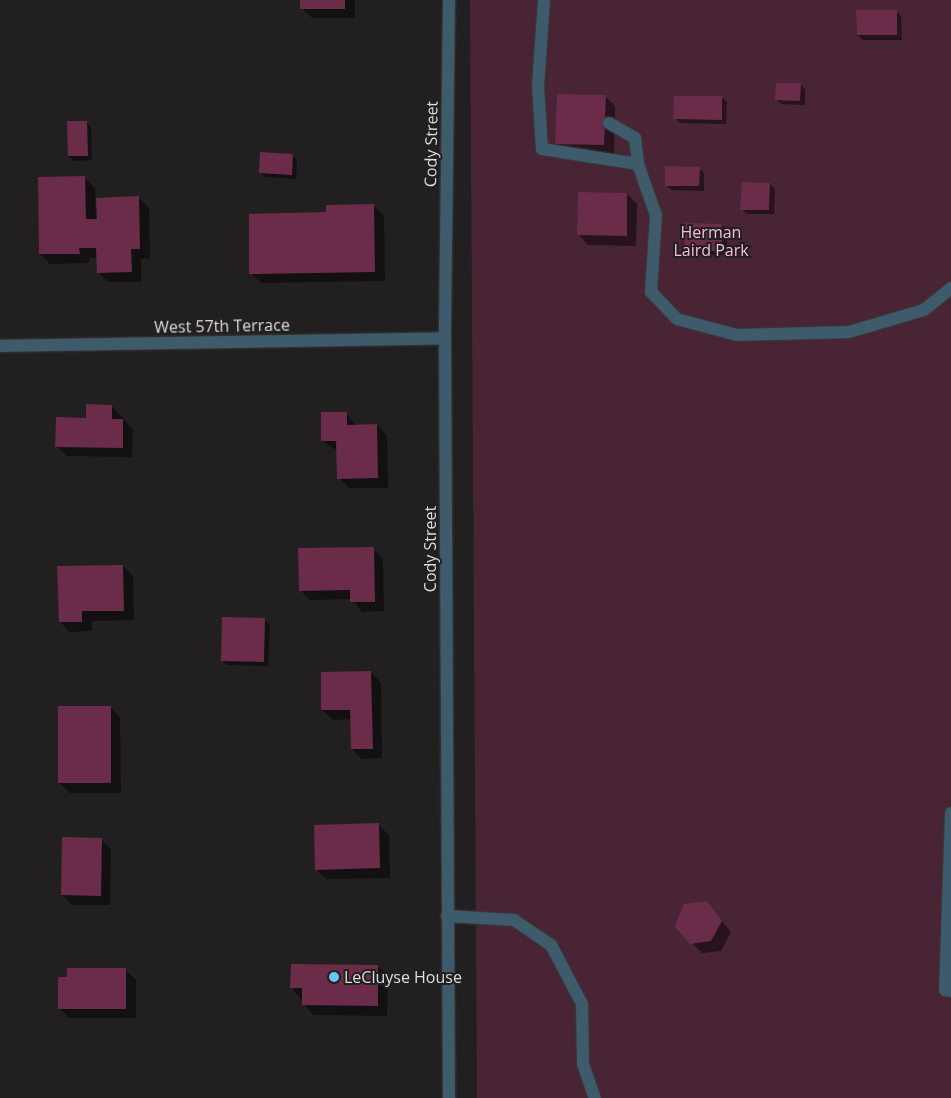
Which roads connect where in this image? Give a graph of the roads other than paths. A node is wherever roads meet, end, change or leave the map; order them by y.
1 (449, 0) edge
2 (544, 0) edge
3 (609, 123) dead end
4 (638, 164) junction
5 (951, 288) edge
6 (445, 338) junction
7 (0, 346) edge
8 (951, 814) edge
9 (949, 900) edge
10 (447, 916) junction
11 (951, 990) edge
12 (449, 1098) edge
13 (595, 1098) edge

1 - 6 street, Cody Street
2 - 4 street
3 - 4 street
4 - 5 street
6 - 7 street, West 57th Terrace
6 - 10 street, Cody Street
8 - 9 street
9 - 11 street
10 - 12 street, Cody Street
10 - 13 street

